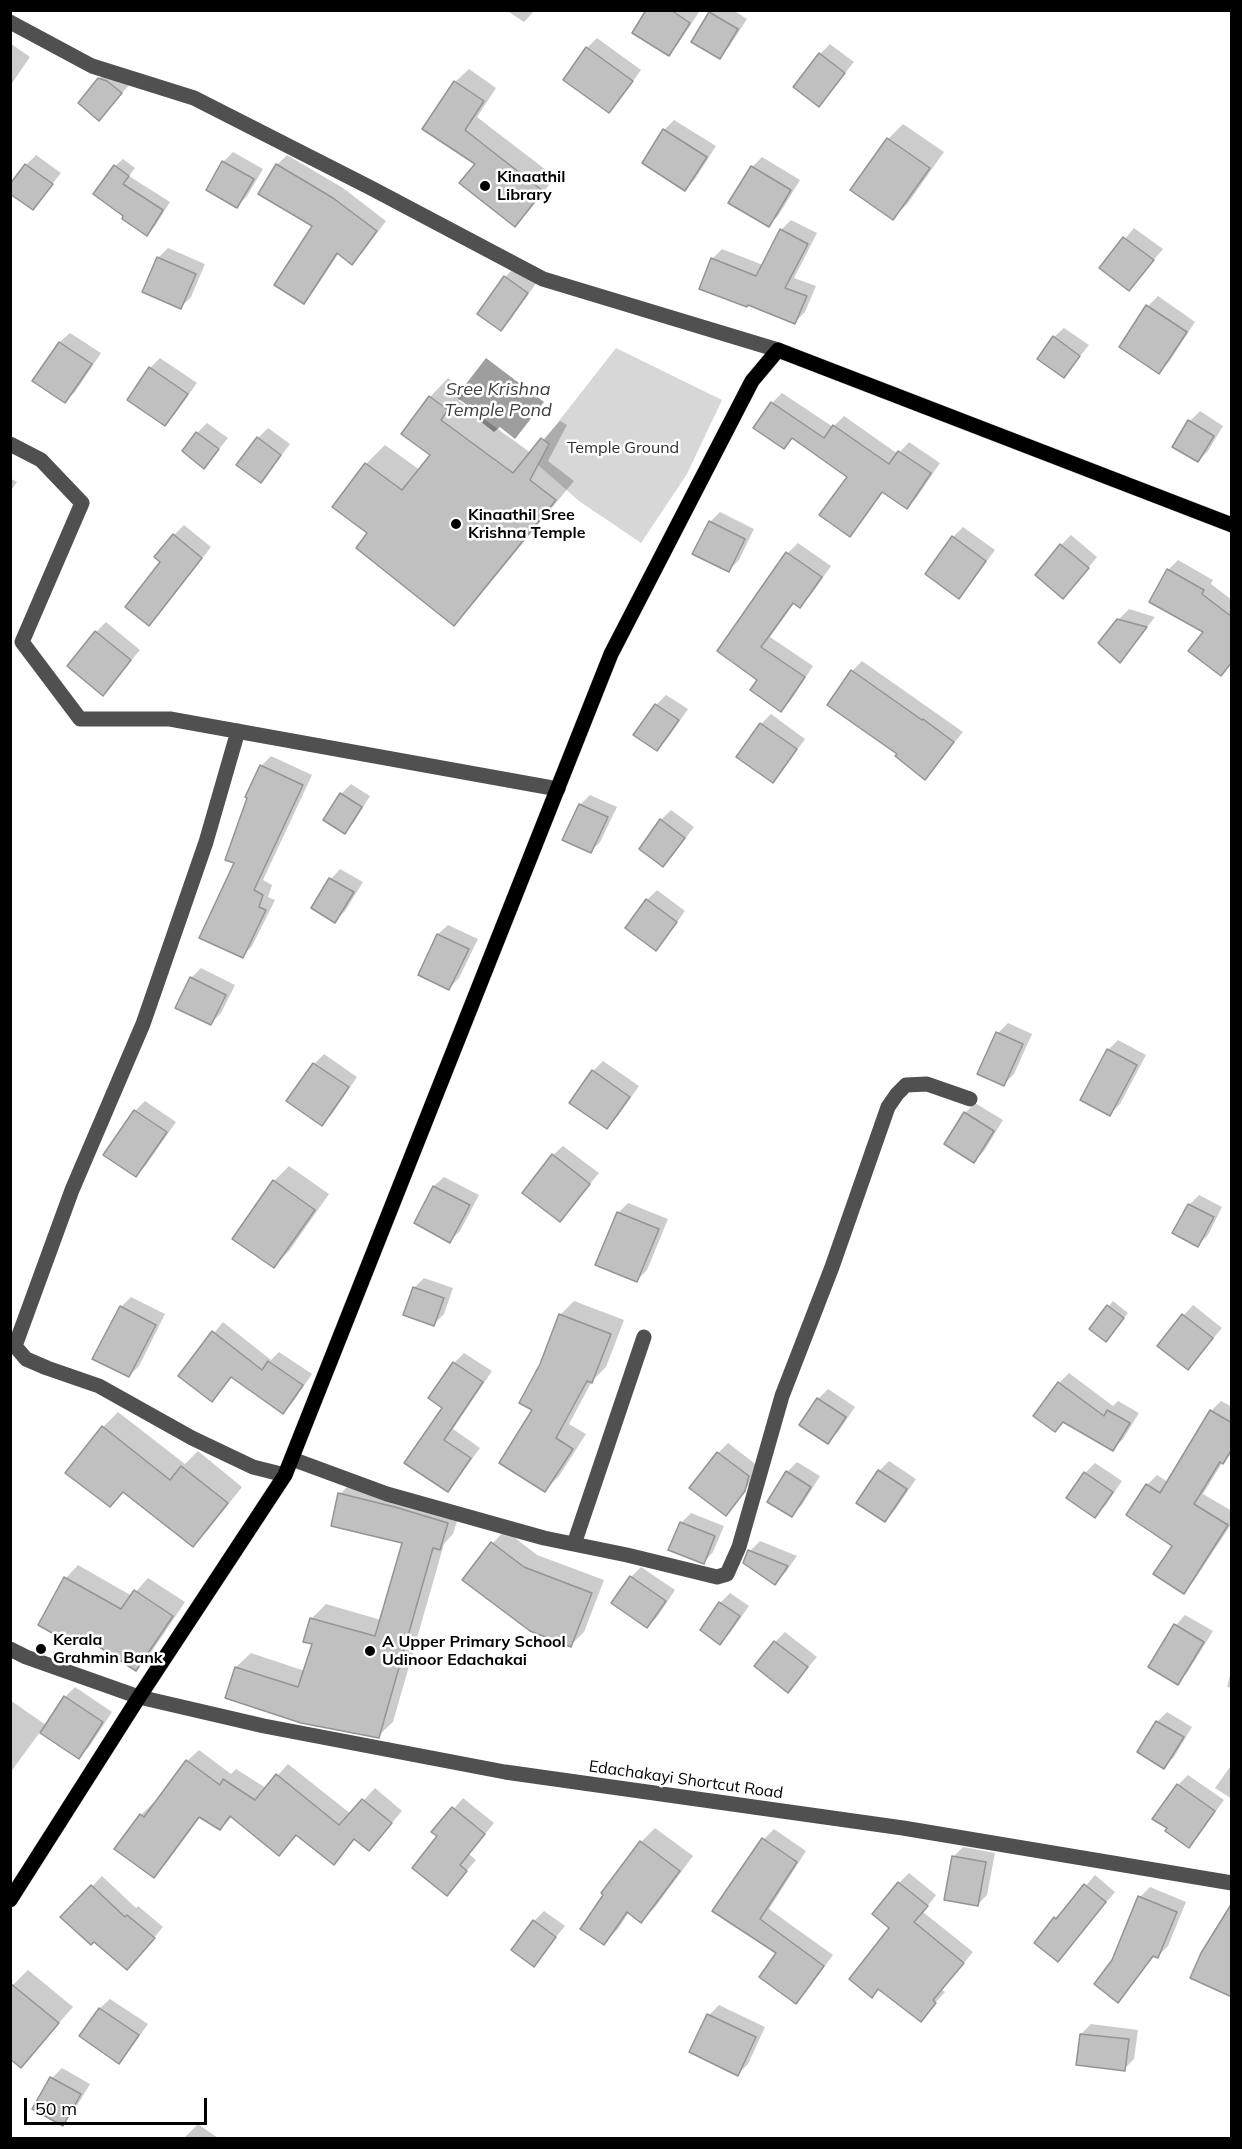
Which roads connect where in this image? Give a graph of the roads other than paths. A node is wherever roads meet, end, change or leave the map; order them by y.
1 (10, 22) edge
2 (778, 350) junction
3 (10, 444) edge
4 (1232, 525) edge
5 (238, 731) junction
6 (558, 789) junction
7 (970, 1099) dead end
8 (644, 1336) dead end
9 (292, 1459) junction
10 (285, 1475) junction
11 (574, 1544) junction
12 (10, 1648) edge
13 (139, 1697) junction
14 (1232, 1883) edge
15 (10, 1900) edge

1 - 2 street
2 - 4 main road
2 - 6 main road
3 - 5 street
5 - 6 street
5 - 10 street
6 - 9 main road
7 - 11 street
8 - 11 street
9 - 10 main road
9 - 11 street
10 - 13 main road
12 - 13 street, Edachakayi Shortcut Road
13 - 14 street, Edachakayi Shortcut Road
13 - 15 main road

